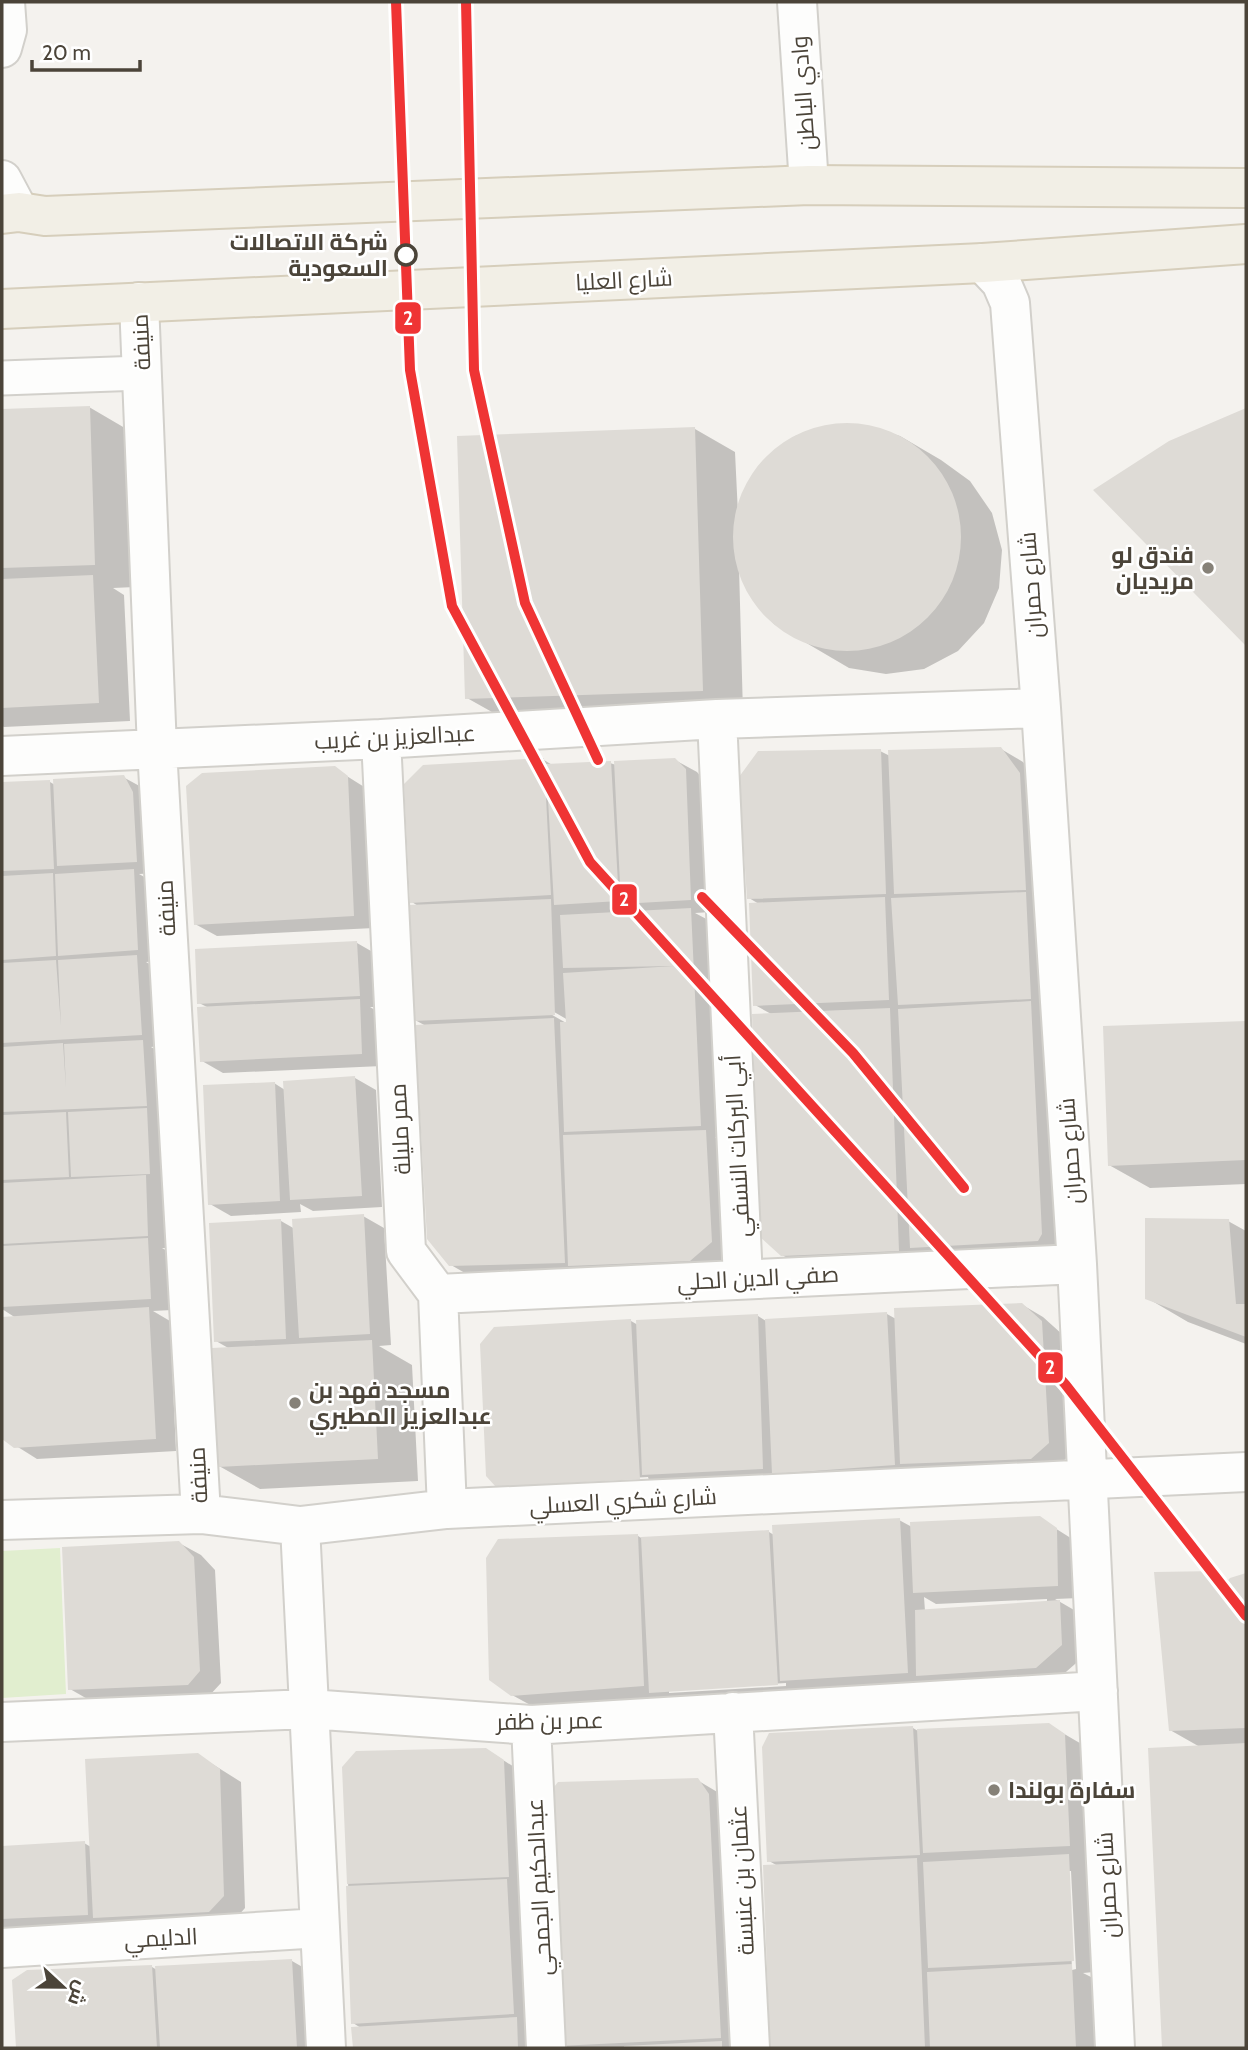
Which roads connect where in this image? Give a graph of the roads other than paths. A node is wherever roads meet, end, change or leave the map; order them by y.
1 (5, 2) edge
2 (797, 2) edge
3 (2, 48) edge
4 (808, 185) junction
5 (1246, 188) edge
6 (7, 202) edge
7 (1246, 244) edge
8 (983, 263) junction
9 (139, 302) junction
10 (2, 309) edge
11 (142, 373) junction
12 (2, 378) edge
13 (1041, 708) junction
14 (717, 719) junction
15 (381, 739) junction
16 (157, 749) junction
17 (2, 756) edge
18 (1077, 1264) junction
19 (743, 1279) junction
20 (438, 1294) junction
21 (1246, 1472) edge
22 (1088, 1479) junction
23 (447, 1509) junction
24 (201, 1514) junction
25 (2, 1520) edge
26 (300, 1526) junction
27 (1098, 1691) junction
28 (309, 1709) junction
29 (733, 1712) junction
30 (2, 1722) edge
31 (531, 1726) junction
32 (320, 1928) junction
33 (2, 1948) edge
34 (326, 2048) edge
35 (547, 2048) edge
36 (750, 2048) edge
37 (1115, 2048) edge

1 - 3 street
2 - 4 street, وادي الباطن
4 - 5 main road
4 - 6 main road
7 - 8 main road, شارع العليا
8 - 9 main road, شارع العليا
8 - 13 street, شارع حمران
9 - 10 main road, شارع العليا
9 - 11 street, منيفة
11 - 12 street
11 - 16 street, منيفة
13 - 14 street, عبدالعزيز بن غريب
13 - 18 street, شارع حمران
14 - 15 street, عبدالعزيز بن غريب
14 - 19 street, أبي البركات النسفي
15 - 16 street, عبدالعزيز بن غريب
15 - 20 street, ممر مليلة
16 - 17 street, عبدالعزيز بن غريب
16 - 24 street, منيفة
18 - 19 street, صفي الدين الحلي
18 - 22 street, شارع حمران
19 - 20 street, صفي الدين الحلي
20 - 23 street
21 - 22 street, شارع شكري العسلي
22 - 23 street, شارع شكري العسلي
22 - 27 street, شارع حمران
23 - 26 street, شارع شكري العسلي
24 - 25 street, شارع شكري العسلي
24 - 26 street, شارع شكري العسلي
26 - 28 street
27 - 29 street, عمر بن ظفر
27 - 37 street, شارع حمران
28 - 30 street, عمر بن ظفر
28 - 31 street, عمر بن ظفر
28 - 32 street
29 - 31 street, عمر بن ظفر
29 - 36 street, عثمان بن عنبسة
31 - 35 street, عبدالحكيم الجمحي
32 - 33 street, الدليمي
32 - 34 street

